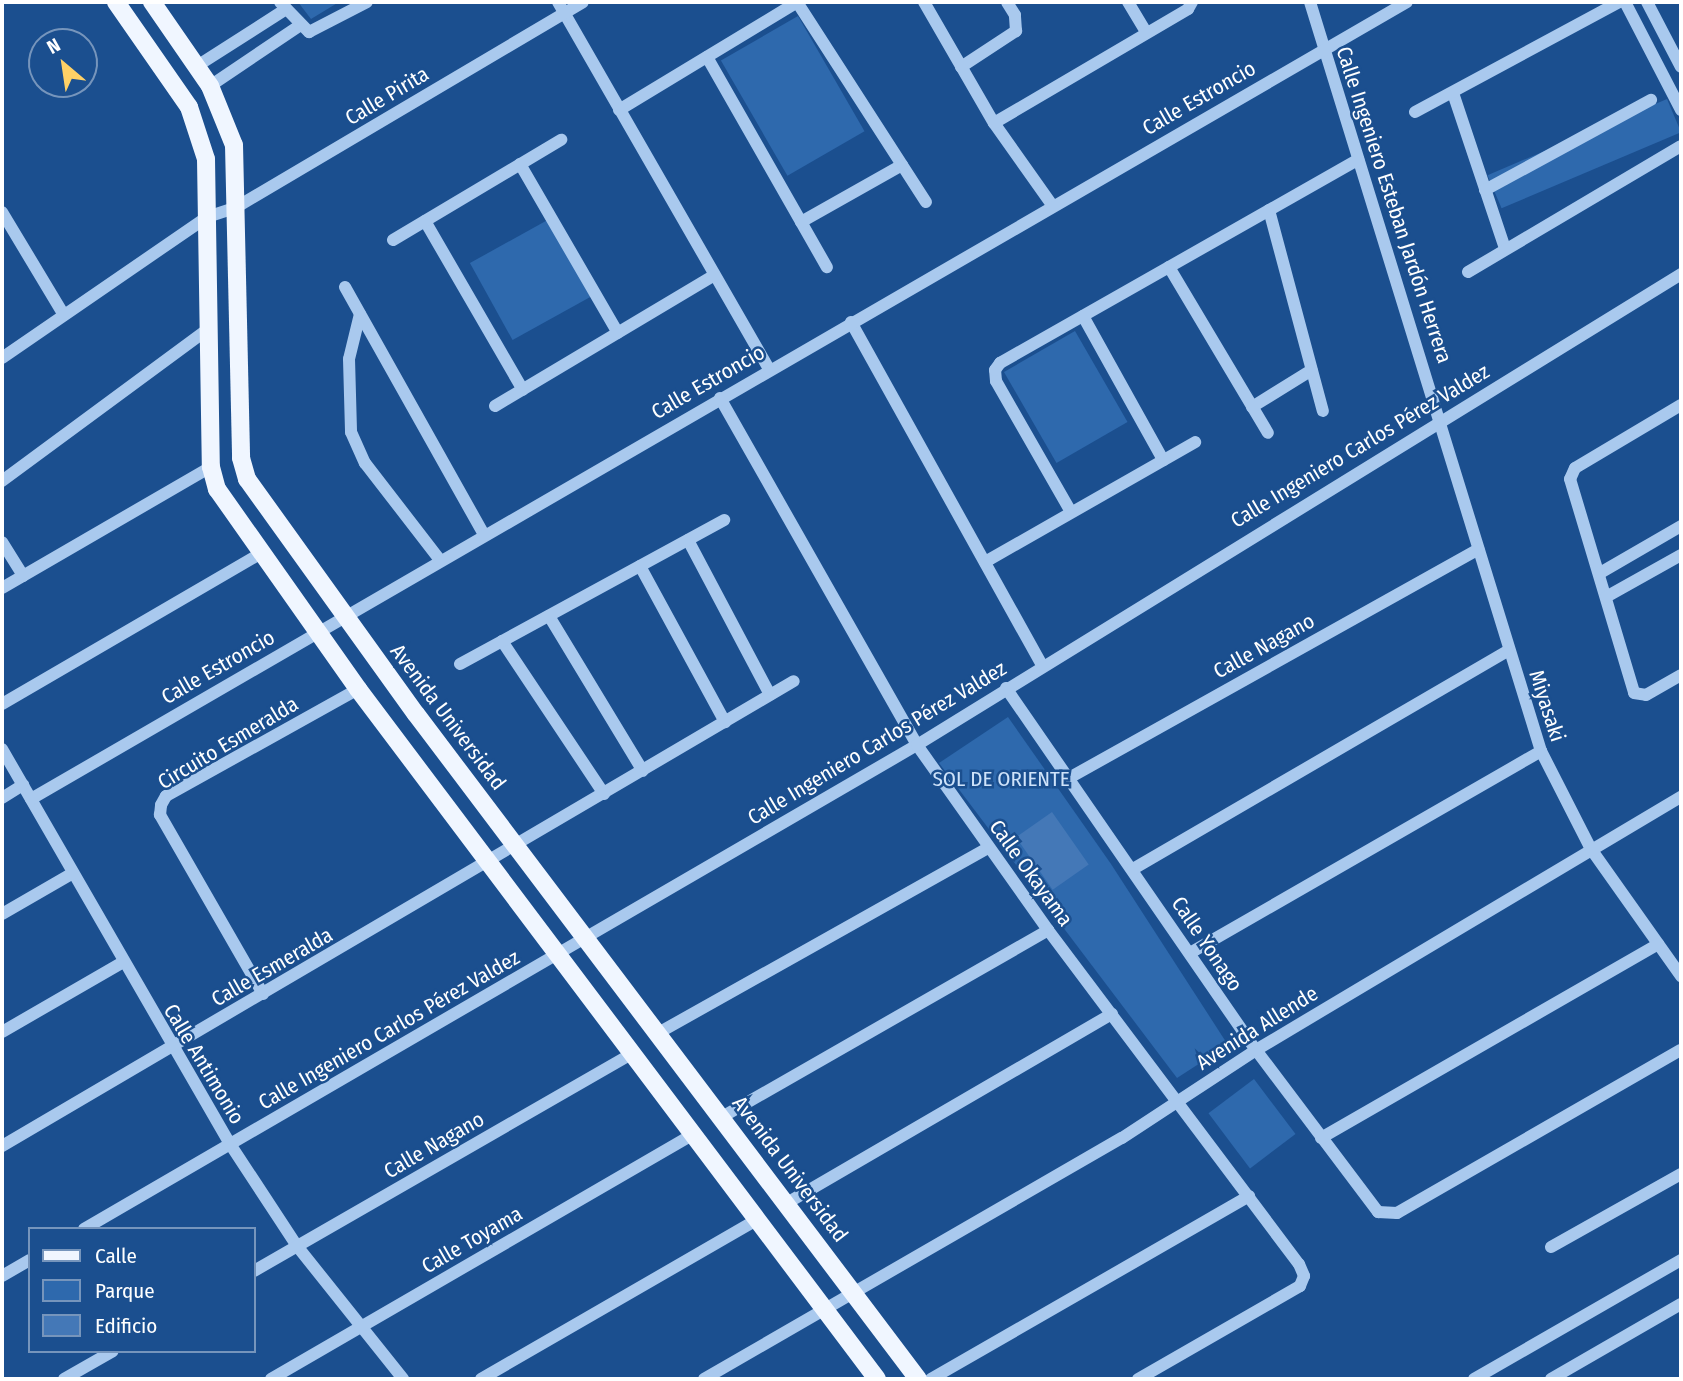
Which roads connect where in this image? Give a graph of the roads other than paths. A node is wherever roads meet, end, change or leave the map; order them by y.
1 (116, 2) edge
2 (152, 2) edge
3 (367, 2) edge
4 (583, 2) edge
5 (797, 2) edge
6 (923, 2) edge
7 (1007, 2) edge
8 (1128, 2) edge
9 (1192, 2) edge
10 (1310, 2) edge
11 (1407, 2) edge
12 (1619, 2) edge
13 (1625, 2) edge
14 (1647, 2) edge
15 (283, 5) edge
16 (561, 8) edge
17 (299, 26) junction
18 (1146, 32) junction
19 (1324, 49) junction
20 (707, 57) junction
21 (197, 66) junction
22 (961, 67) junction
23 (1681, 67) edge
24 (210, 86) junction
25 (1453, 93) junction
26 (1651, 100) dead end
27 (620, 110) junction
28 (1681, 110) edge
29 (1415, 113) dead end
30 (994, 123) junction
31 (561, 140) dead end
32 (1681, 146) edge
33 (1359, 160) junction
34 (520, 164) junction
35 (902, 165) junction
36 (1485, 190) junction
37 (926, 202) dead end
38 (1052, 205) junction
39 (235, 208) junction
40 (1269, 210) junction
41 (2, 212) edge
42 (207, 217) junction
43 (425, 221) junction
44 (801, 222) junction
45 (393, 240) dead end
46 (1505, 248) junction
47 (827, 267) dead end
48 (1169, 267) junction
49 (1468, 272) dead end
50 (1681, 274) edge
51 (713, 276) junction
52 (345, 287) dead end
53 (64, 314) junction
54 (360, 314) junction
55 (1083, 316) junction
56 (851, 322) junction
57 (207, 330) junction
58 (618, 333) junction
59 (2, 358) edge
60 (769, 369) junction
61 (1312, 370) junction
62 (523, 390) junction
63 (720, 398) junction
64 (1681, 405) edge
65 (495, 406) dead end
66 (1252, 407) junction
67 (1323, 411) dead end
68 (1441, 419) junction
69 (1268, 433) dead end
70 (1195, 442) dead end
71 (1163, 460) junction
72 (211, 467) junction
73 (2, 481) edge
74 (1071, 513) junction
75 (724, 520) dead end
76 (1681, 526) edge
77 (484, 535) junction
78 (688, 540) junction
79 (2, 542) edge
80 (1478, 549) junction
81 (260, 554) junction
82 (1681, 555) edge
83 (440, 560) junction
84 (985, 562) junction
85 (640, 566) junction
86 (1600, 573) junction
87 (23, 576) junction
88 (2, 588) edge
89 (1606, 597) junction
90 (345, 615) junction
91 (549, 616) junction
92 (318, 632) junction
93 (502, 641) junction
94 (1508, 651) junction
95 (460, 664) dead end
96 (1042, 665) junction
97 (1681, 675) edge
98 (794, 681) dead end
99 (1006, 688) junction
100 (358, 689) junction
101 (770, 695) junction
102 (2, 704) edge
103 (725, 722) junction
104 (916, 745) junction
105 (2, 749) edge
106 (1541, 751) junction
107 (643, 771) junction
108 (1069, 778) junction
109 (23, 785) junction
110 (604, 794) junction
111 (1681, 797) edge
112 (2, 798) edge
113 (31, 799) junction
114 (516, 847) junction
115 (988, 848) junction
116 (1591, 849) junction
117 (489, 863) junction
118 (1133, 869) junction
119 (72, 873) junction
120 (2, 914) edge
121 (1048, 930) junction
122 (588, 937) junction
123 (1658, 944) junction
124 (1190, 953) junction
125 (559, 955) junction
126 (123, 962) junction
127 (1681, 976) edge
128 (263, 994) junction
129 (1112, 1014) junction
130 (2, 1032) edge
131 (660, 1032) junction
132 (171, 1048) junction
133 (1256, 1050) junction
134 (1681, 1050) edge
135 (634, 1053) junction
136 (1178, 1101) junction
137 (722, 1117) junction
138 (693, 1134) junction
139 (1321, 1138) junction
140 (230, 1144) junction
141 (2, 1146) edge
142 (1681, 1174) edge
143 (1249, 1196) junction
144 (787, 1203) junction
145 (757, 1220) junction
146 (87, 1227) edge
147 (297, 1246) junction
148 (1552, 1247) dead end
149 (1681, 1260) edge
150 (28, 1261) edge
151 (256, 1270) edge
152 (2, 1276) edge
153 (853, 1293) junction
154 (1681, 1304) edge
155 (825, 1309) junction
156 (362, 1326) junction
157 (110, 1353) edge
158 (64, 1379) edge
159 (271, 1379) edge
160 (403, 1379) edge
161 (481, 1379) edge
162 (704, 1379) edge
163 (877, 1379) edge
164 (918, 1379) edge
165 (931, 1379) edge
166 (1138, 1379) edge
167 (1474, 1379) edge
168 (1551, 1379) edge

1 - 42 main road
2 - 21 main road, Avenida Universidad
3 - 17 street
4 - 16 street, Calle Pirita
5 - 20 street
5 - 35 street
6 - 22 street
7 - 22 street
8 - 18 street
9 - 18 street
10 - 19 street, Calle Ingeniero Esteban Jardón Herrera
11 - 19 street, Calle Estroncio
12 - 25 street
13 - 28 street
14 - 23 street
15 - 17 street
15 - 21 street
16 - 27 street
16 - 39 street, Calle Pirita
17 - 24 street
18 - 30 street
19 - 33 street, Calle Ingeniero Esteban Jardón Herrera
19 - 38 street, Calle Estroncio
20 - 27 street
20 - 44 street
21 - 24 main road, Avenida Universidad
22 - 30 street
24 - 39 main road, Avenida Universidad
25 - 29 street
25 - 36 street
26 - 36 street
27 - 51 street
30 - 38 street
31 - 34 street
32 - 46 street
33 - 40 street
33 - 68 street, Calle Ingeniero Esteban Jardón Herrera
34 - 43 street
34 - 58 street
35 - 37 street
35 - 44 street
36 - 46 street
38 - 56 street, Calle Estroncio
39 - 42 street, Calle Pirita
39 - 90 main road, Avenida Universidad
40 - 48 street
40 - 61 street
41 - 53 street
42 - 53 street, Calle Pirita
42 - 57 main road
43 - 45 street
43 - 62 street
44 - 47 street
46 - 49 street
48 - 55 street
48 - 66 street
50 - 68 street, Calle Ingeniero Carlos Pérez Valdez
51 - 58 street
51 - 60 street
52 - 54 street
53 - 59 street, Calle Pirita
54 - 77 street
54 - 83 street
55 - 71 street
55 - 74 street
56 - 60 street, Calle Estroncio
56 - 84 street
57 - 72 main road
57 - 73 street
58 - 62 street
60 - 63 street, Calle Estroncio
61 - 66 street
61 - 67 street
62 - 65 street
63 - 77 street, Calle Estroncio
63 - 104 street, Calle Okayama
64 - 86 street
66 - 69 street
68 - 80 street, Miyasaki
68 - 96 street, Calle Ingeniero Carlos Pérez Valdez
70 - 71 street
71 - 74 street
72 - 81 main road
72 - 87 street
74 - 84 street
75 - 78 street
76 - 86 street
77 - 83 street, Calle Estroncio
78 - 85 street
78 - 101 street
79 - 87 street
80 - 94 street, Miyasaki
80 - 108 street, Calle Nagano
81 - 92 main road
81 - 102 street
82 - 89 street
83 - 90 street, Calle Estroncio
84 - 96 street
85 - 91 street
85 - 103 street
86 - 89 street
87 - 88 street
89 - 97 street
90 - 92 street, Calle Estroncio
90 - 114 main road, Avenida Universidad
91 - 93 street
91 - 107 street
92 - 100 main road
92 - 113 street, Calle Estroncio
93 - 95 street
93 - 110 street
94 - 106 street, Miyasaki
94 - 118 street
96 - 99 street, Calle Ingeniero Carlos Pérez Valdez
98 - 101 street, Calle Esmeralda
99 - 104 street, Calle Ingeniero Carlos Pérez Valdez
99 - 108 street, Calle Yonago
100 - 117 main road
100 - 128 street, Circuito Esmeralda
101 - 103 street, Calle Esmeralda
103 - 107 street, Calle Esmeralda
104 - 115 street, Calle Okayama
104 - 122 street, Calle Ingeniero Carlos Pérez Valdez
105 - 109 street, Calle Antimonio
106 - 116 street, Miyasaki
106 - 124 street
107 - 110 street, Calle Esmeralda
108 - 118 street, Calle Yonago
109 - 112 street
109 - 113 street, Calle Antimonio
110 - 114 street, Calle Esmeralda
111 - 116 street, Avenida Allende
113 - 119 street, Calle Antimonio
114 - 117 street, Calle Esmeralda
114 - 122 main road, Avenida Universidad
115 - 121 street, Calle Okayama
115 - 131 street
116 - 123 street, Miyasaki
116 - 133 street, Avenida Allende
117 - 125 main road
117 - 128 street, Calle Esmeralda
118 - 124 street, Calle Yonago
119 - 120 street
119 - 126 street, Calle Antimonio
121 - 129 street, Calle Okayama
121 - 137 street
122 - 125 street, Calle Ingeniero Carlos Pérez Valdez
122 - 131 main road, Avenida Universidad
123 - 127 street, Miyasaki
123 - 139 street
124 - 133 street, Calle Yonago
125 - 135 main road
125 - 140 street, Calle Ingeniero Carlos Pérez Valdez
126 - 130 street
126 - 132 street, Calle Antimonio
128 - 132 street, Calle Esmeralda
129 - 136 street, Calle Okayama
129 - 144 street
131 - 137 main road, Avenida Universidad
132 - 140 street, Calle Antimonio
132 - 141 street, Calle Esmeralda
133 - 136 street, Avenida Allende
133 - 139 street, Calle Yonago
134 - 139 street, Calle Yonago
135 - 138 main road
135 - 147 street, Calle Nagano
136 - 143 street, Calle Okayama
136 - 153 street, Avenida Allende
137 - 144 main road, Avenida Universidad
138 - 145 main road
138 - 156 street, Calle Toyama
140 - 146 street, Calle Ingeniero Carlos Pérez Valdez
140 - 147 street, Calle Antimonio
142 - 148 street
143 - 165 street
143 - 166 street, Calle Okayama
144 - 153 main road, Avenida Universidad
145 - 155 main road
145 - 161 street
147 - 151 street, Calle Nagano
147 - 156 street, Calle Antimonio
149 - 167 street
150 - 152 street
153 - 155 street, Avenida Allende
153 - 164 main road, Avenida Universidad
154 - 168 street
155 - 162 street, Avenida Allende
155 - 163 main road
156 - 159 street, Calle Toyama
156 - 160 street, Calle Antimonio
157 - 158 street

